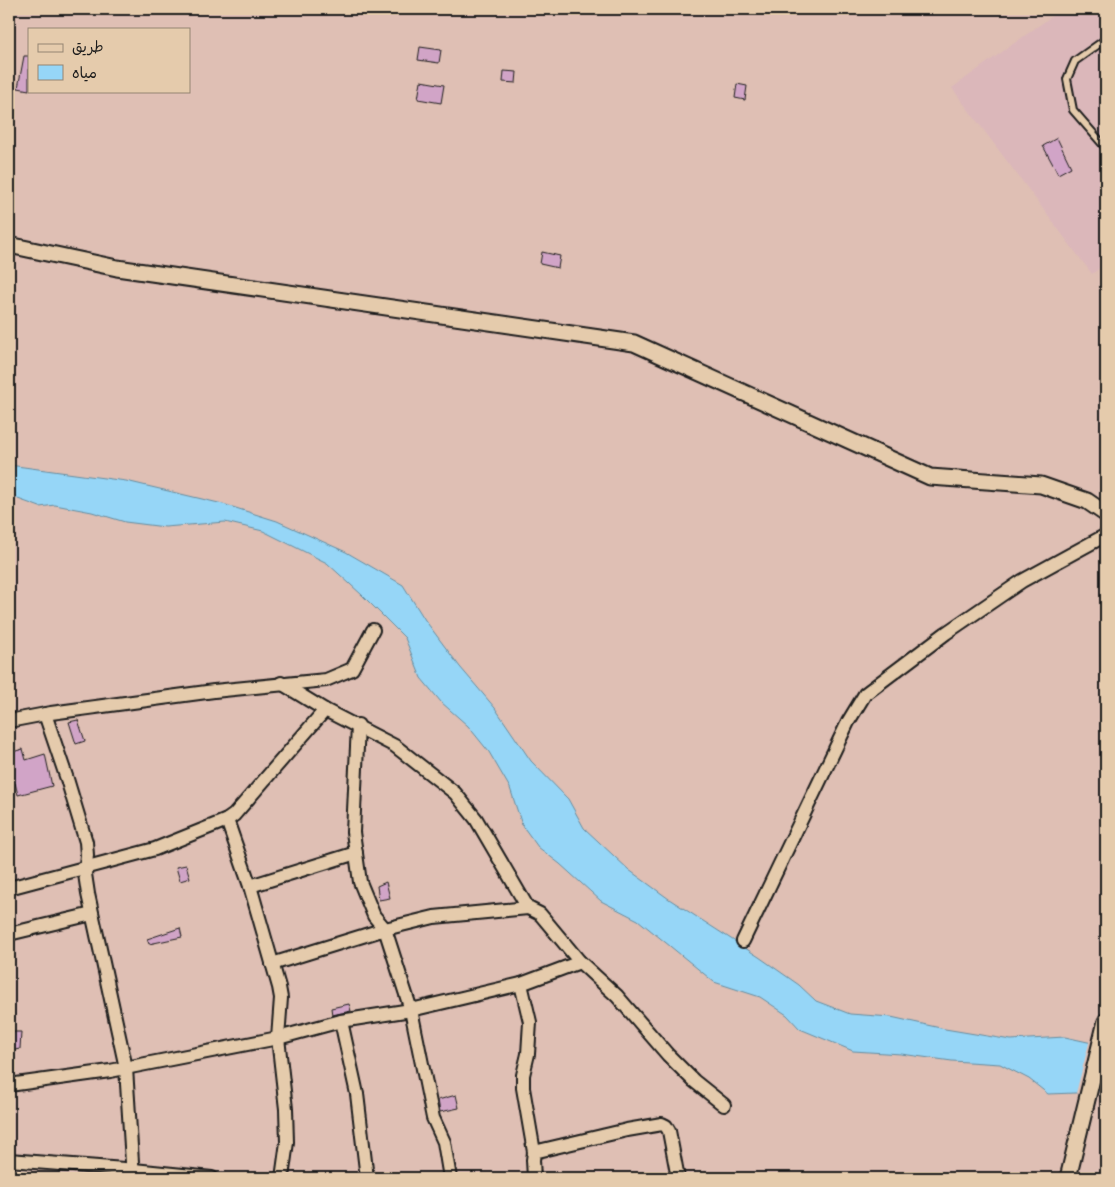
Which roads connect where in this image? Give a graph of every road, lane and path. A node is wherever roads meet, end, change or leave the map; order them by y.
1 (1106, 39) edge
2 (1106, 148) edge
3 (9, 245) edge
4 (1106, 514) edge
5 (1106, 535) edge
6 (373, 630) dead end
7 (281, 684) junction
8 (325, 710) junction
9 (45, 714) junction
10 (9, 721) edge
11 (358, 725) junction
12 (227, 820) junction
13 (356, 853) junction
14 (86, 867) junction
15 (250, 886) junction
16 (9, 888) edge
17 (528, 908) junction
18 (92, 914) junction
19 (385, 929) junction
20 (9, 934) edge
21 (743, 941) dead end
22 (580, 962) junction
23 (272, 964) junction
24 (521, 984) junction
25 (411, 1010) junction
26 (340, 1021) junction
27 (1106, 1021) edge
28 (278, 1038) junction
29 (126, 1068) junction
30 (9, 1085) edge
31 (724, 1105) dead end
32 (534, 1152) junction
33 (9, 1160) edge
34 (133, 1174) edge
35 (212, 1178) edge
36 (282, 1178) edge
37 (367, 1178) edge
38 (450, 1178) edge
39 (534, 1178) edge
40 (678, 1178) edge
41 (1068, 1178) edge

1 - 2 lane
3 - 4 street
5 - 21 street
6 - 7 street
7 - 8 street
7 - 9 street
8 - 11 street
8 - 12 street
9 - 10 street
9 - 14 street
11 - 13 street
11 - 17 street
12 - 14 street
12 - 15 street
13 - 15 street
13 - 19 street
14 - 16 street
14 - 18 street
15 - 23 street
17 - 19 street
17 - 22 street
18 - 20 street
18 - 29 street
19 - 23 street
19 - 25 street
22 - 24 street
22 - 31 street
23 - 28 street
24 - 25 street
24 - 32 street
25 - 26 street
25 - 38 street
26 - 28 street
26 - 37 street
27 - 41 street
28 - 29 street
28 - 36 street
29 - 30 street
29 - 34 street
32 - 39 street
32 - 40 street
33 - 34 street
34 - 35 street

